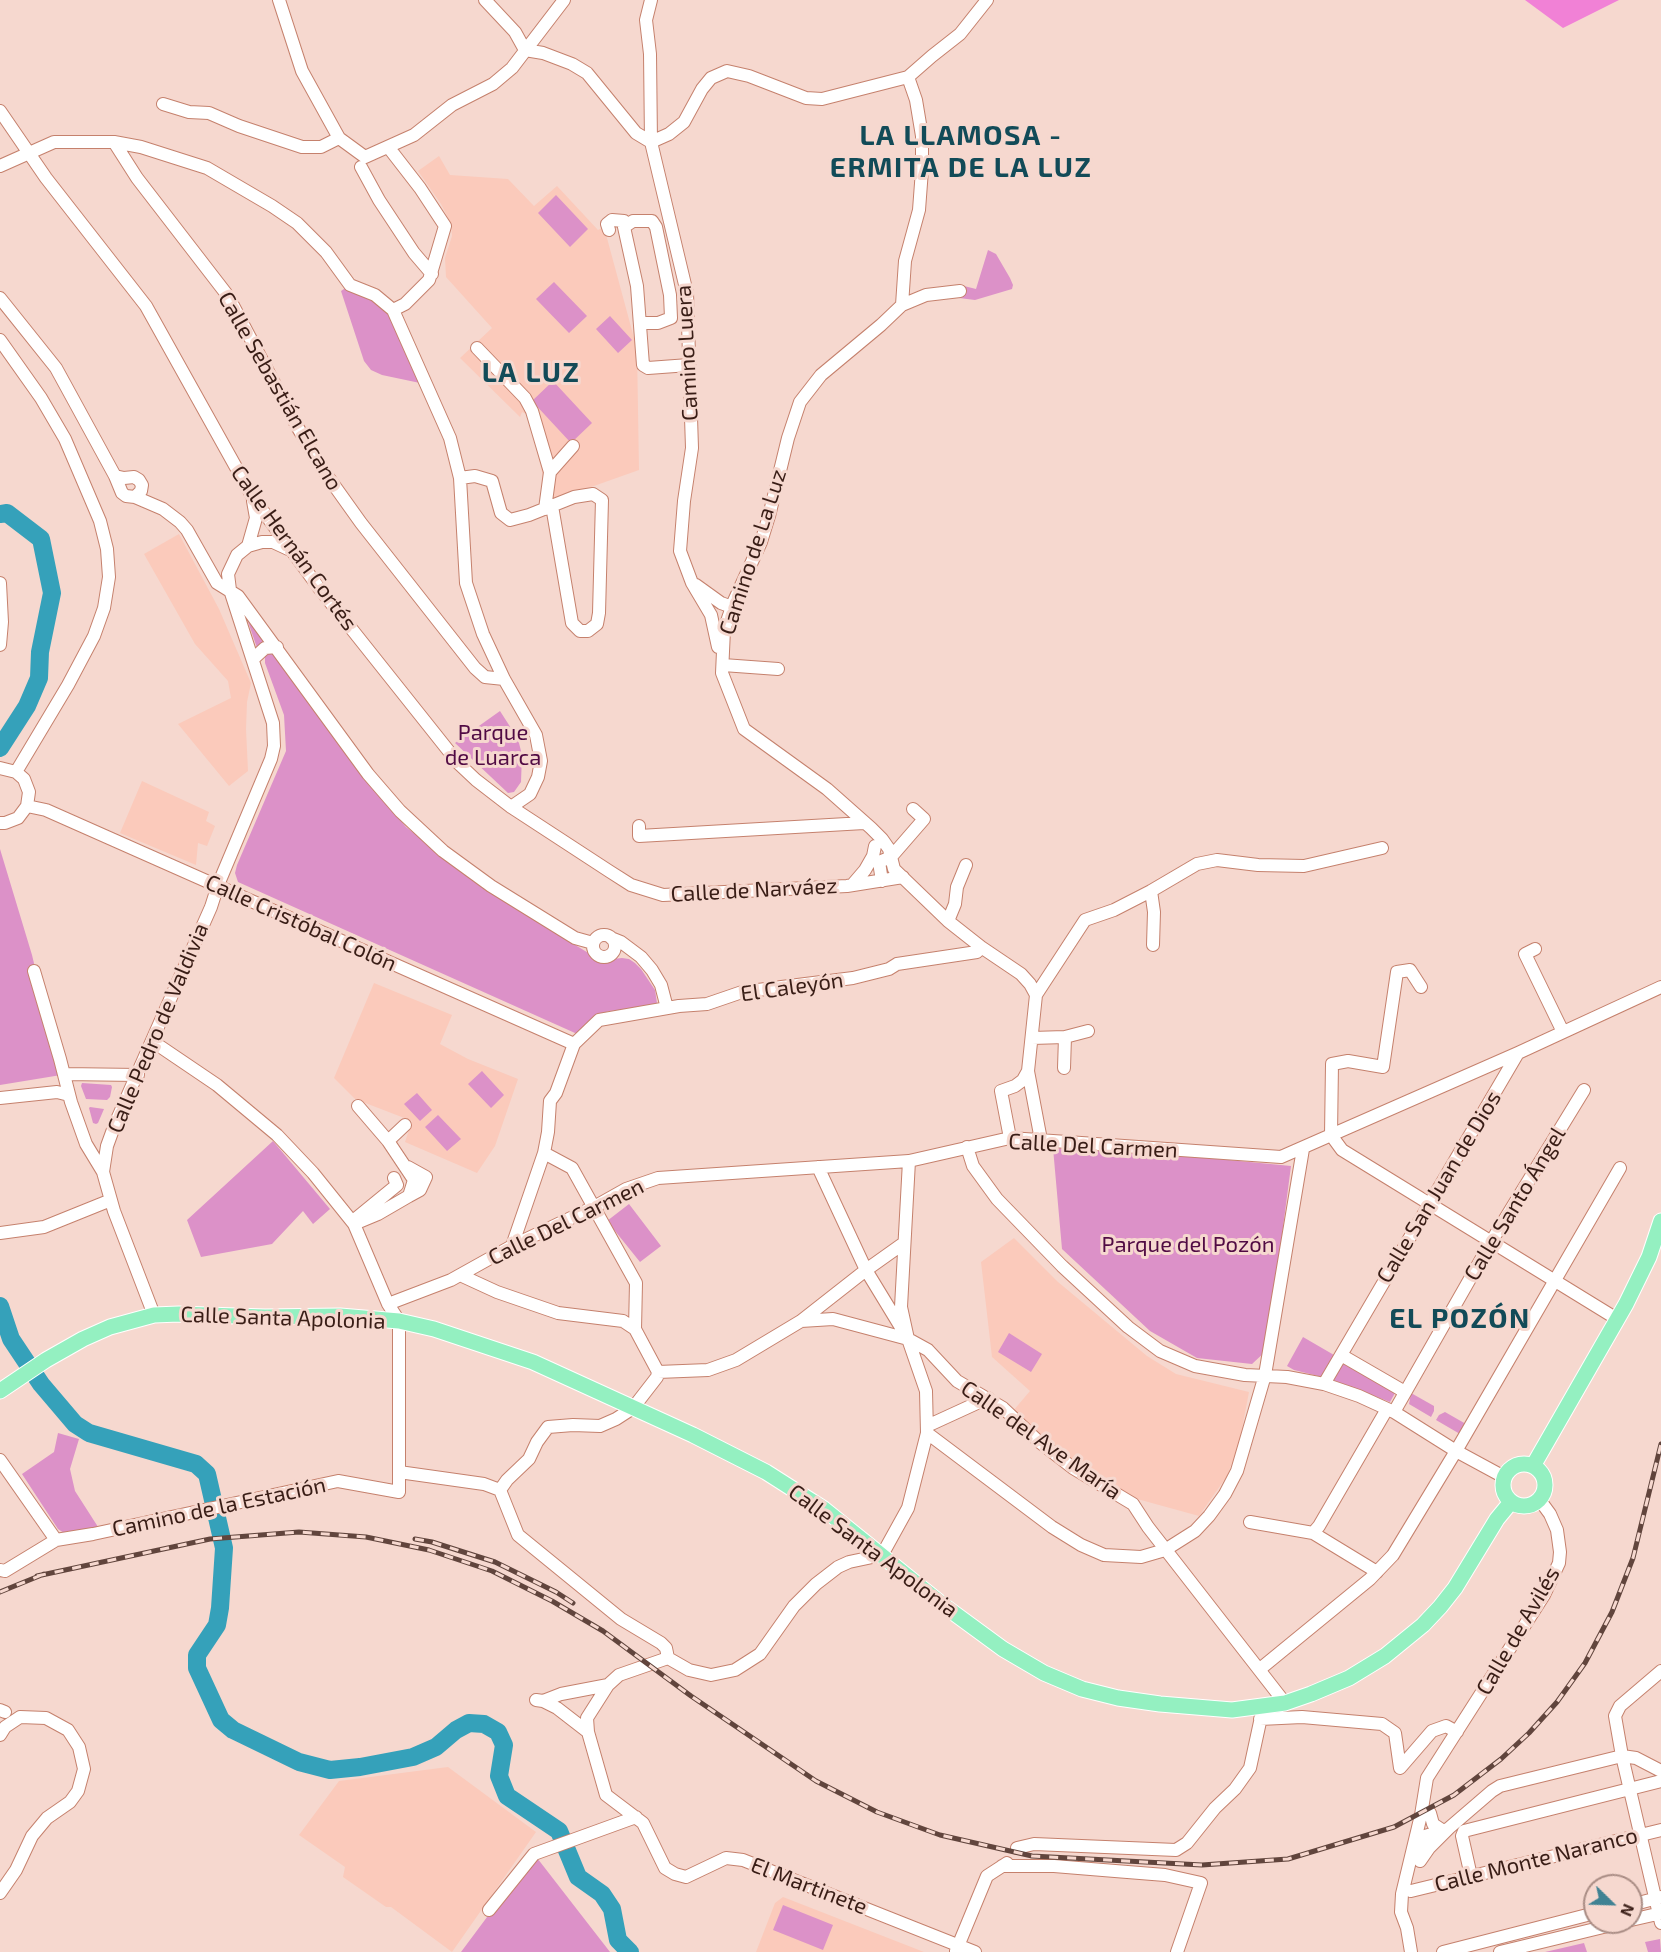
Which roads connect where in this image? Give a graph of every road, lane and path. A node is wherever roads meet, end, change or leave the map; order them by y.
1 (279, 0) edge
2 (485, 0) edge
3 (564, 0) edge
4 (651, 0) edge
5 (987, 0) edge
6 (525, 50) junction
7 (908, 77) junction
8 (163, 104) dead end
9 (0, 111) edge
10 (339, 138) junction
11 (114, 142) junction
12 (651, 142) junction
13 (389, 148) junction
14 (30, 153) junction
15 (0, 166) edge
16 (361, 167) dead end
17 (627, 224) junction
18 (609, 230) dead end
19 (432, 274) junction
20 (960, 291) dead end
21 (0, 298) edge
22 (902, 305) junction
23 (393, 310) junction
24 (641, 322) junction
25 (0, 340) edge
26 (477, 348) dead end
27 (689, 365) junction
28 (573, 446) dead end
29 (550, 472) junction
30 (115, 476) junction
31 (460, 478) junction
32 (248, 491) junction
33 (135, 497) junction
34 (549, 508) junction
35 (248, 546) junction
36 (290, 550) junction
37 (0, 583) edge
38 (692, 583) junction
39 (230, 590) junction
40 (732, 607) junction
41 (0, 645) edge
42 (276, 647) junction
43 (253, 659) junction
44 (723, 665) junction
45 (778, 669) dead end
46 (504, 679) junction
47 (0, 768) edge
48 (16, 772) junction
49 (530, 794) junction
50 (27, 806) junction
51 (511, 807) junction
52 (914, 815) dead end
53 (530, 819) junction
54 (0, 822) edge
55 (868, 825) junction
56 (639, 831) dead end
57 (875, 846) junction
58 (1382, 848) dead end
59 (890, 853) junction
60 (879, 862) junction
61 (966, 864) dead end
62 (609, 872) joint
63 (903, 877) junction
64 (882, 880) junction
65 (853, 884) junction
66 (218, 885) junction
67 (1151, 891) junction
68 (948, 921) junction
69 (593, 944) junction
70 (613, 944) junction
71 (1153, 945) dead end
72 (981, 947) junction
73 (1535, 949) dead end
74 (34, 971) dead end
75 (1421, 987) dead end
76 (1661, 987) edge
77 (1036, 994) junction
78 (1655, 994) edge
79 (667, 1008) junction
80 (1088, 1031) dead end
81 (1563, 1032) junction
82 (1065, 1036) junction
83 (1032, 1038) junction
84 (153, 1041) junction
85 (574, 1044) junction
86 (1518, 1053) junction
87 (1064, 1068) dead end
88 (1028, 1071) junction
89 (64, 1074) junction
90 (138, 1075) junction
91 (1584, 1090) dead end
92 (69, 1095) junction
93 (0, 1098) edge
94 (358, 1106) dead end
95 (405, 1125) dead end
96 (1331, 1135) junction
97 (1010, 1138) junction
98 (1041, 1140) junction
99 (388, 1141) junction
100 (86, 1144) junction
101 (108, 1146) junction
102 (967, 1147) junction
103 (1304, 1149) junction
104 (544, 1153) junction
105 (909, 1161) junction
106 (818, 1167) junction
107 (1620, 1168) dead end
108 (103, 1172) junction
109 (394, 1178) dead end
110 (111, 1200) junction
111 (1429, 1203) junction
112 (594, 1207) junction
113 (1661, 1221) edge
114 (353, 1223) junction
115 (0, 1233) edge
116 (1491, 1242) junction
117 (904, 1243) junction
118 (512, 1246) junction
119 (866, 1270) junction
120 (460, 1275) junction
121 (1554, 1280) junction
122 (388, 1304) junction
123 (154, 1315) junction
124 (1617, 1319) junction
125 (399, 1321) junction
126 (801, 1322) junction
127 (635, 1329) junction
128 (908, 1339) junction
129 (1341, 1355) junction
130 (658, 1372) junction
131 (1265, 1375) junction
132 (1324, 1384) junction
133 (0, 1391) edge
134 (1405, 1392) junction
135 (988, 1398) junction
136 (633, 1408) junction
137 (1390, 1410) junction
138 (927, 1430) junction
139 (1456, 1451) junction
140 (0, 1460) edge
141 (1533, 1466) junction
142 (399, 1472) junction
143 (1504, 1477) junction
144 (500, 1490) junction
145 (1539, 1499) junction
146 (1510, 1502) junction
147 (1250, 1522) dead end
148 (1313, 1533) junction
149 (56, 1540) junction
150 (1165, 1550) junction
151 (882, 1555) junction
152 (0, 1570) edge
153 (1377, 1572) junction
154 (668, 1658) junction
155 (1260, 1669) junction
156 (1661, 1671) edge
157 (608, 1685) junction
158 (1285, 1703) junction
159 (1262, 1714) junction
160 (588, 1732) junction
161 (1457, 1732) junction
162 (0, 1735) edge
163 (1622, 1756) junction
164 (1661, 1771) edge
165 (1661, 1781) edge
166 (1630, 1790) junction
167 (1426, 1814) junction
168 (636, 1817) junction
169 (1661, 1830) edge
170 (1444, 1832) junction
171 (1641, 1835) junction
172 (1425, 1836) junction
173 (1416, 1859) junction
174 (1002, 1866) junction
175 (1471, 1876) junction
176 (1412, 1891) junction
177 (0, 1893) edge
178 (1658, 1898) edge
179 (1643, 1902) edge
180 (489, 1910) dead end
181 (1583, 1917) edge
182 (1660, 1917) edge
183 (1643, 1919) edge
184 (1407, 1928) junction
185 (1583, 1932) edge
186 (957, 1949) edge
187 (975, 1952) edge
188 (1177, 1952) edge
189 (1411, 1952) edge
190 (1443, 1952) edge
191 (1500, 1952) edge

1 - 10 street
2 - 6 street
3 - 6 street
4 - 12 street, Camino Luera
5 - 7 street
6 - 12 street
6 - 13 street
7 - 12 street
7 - 22 street
8 - 10 street
9 - 14 street, Calle Hernán Cortés
10 - 13 street
11 - 14 street
11 - 23 street
11 - 46 street, Calle Sebastián Elcano
12 - 27 street, Camino Luera
13 - 19 street
14 - 15 street
14 - 32 street, Calle Hernán Cortés
16 - 19 street
17 - 18 street
17 - 24 street
17 - 24 street
19 - 23 street
20 - 22 street, Camino de La Luz
21 - 30 street
22 - 40 street, Camino de La Luz
23 - 31 street
24 - 27 street
25 - 48 street
26 - 29 street
27 - 38 street, Camino Luera
28 - 29 street
29 - 34 street
30 - 33 street
30 - 33 street
31 - 34 street
31 - 46 street
32 - 35 street
32 - 36 street, Calle Hernán Cortés
33 - 39 street
34 - 34 street
35 - 36 street
35 - 39 street
36 - 51 street, Calle Hernán Cortés
37 - 41 street
38 - 40 street
38 - 44 street, Camino Luera
39 - 42 street
39 - 43 street, Calle Pedro de Valdivia
40 - 44 street, Camino de La Luz
42 - 43 street
42 - 69 street
43 - 66 street, Calle Pedro de Valdivia
44 - 45 street
44 - 55 street, Camino de La Luz
46 - 49 street
47 - 48 street
48 - 50 street
49 - 51 street
49 - 53 street
50 - 54 street
50 - 66 street, Calle Cristóbal Colón
51 - 53 street, Calle Hernán Cortés
52 - 59 street
53 - 62 street, Calle Hernán Cortés
55 - 56 street
55 - 57 street
55 - 59 street, Camino de La Luz
57 - 60 street
57 - 65 street
58 - 67 street
59 - 60 street
59 - 63 street, Camino de La Luz
60 - 64 street
61 - 68 street
62 - 65 street, Calle de Narváez
63 - 64 street, Calle de Narváez
63 - 68 street, Camino de La Luz
64 - 65 street, Calle de Narváez
66 - 84 street, Calle Pedro de Valdivia
66 - 85 street, Calle Cristóbal Colón
67 - 71 street
67 - 77 street
68 - 72 street, Camino de La Luz
69 - 70 street
69 - 70 street
70 - 79 street
72 - 77 street, Camino de La Luz
72 - 79 street, El Caleyón
73 - 81 street
74 - 89 street
75 - 96 street
76 - 78 street, Calle Del Carmen
77 - 83 street
78 - 81 street, Calle Del Carmen
79 - 85 street, El Caleyón
80 - 82 street
81 - 86 street, Calle Del Carmen
82 - 83 street
82 - 87 street
83 - 88 street
84 - 90 street, Calle Pedro de Valdivia
84 - 114 street
85 - 104 street
86 - 96 street, Calle Del Carmen
86 - 111 street, Calle San Juan de Dios
88 - 97 street
88 - 98 street
89 - 90 street
89 - 92 street
90 - 101 street, Calle Pedro de Valdivia
91 - 116 street, Calle Santo Ángel
92 - 93 street
92 - 100 street
94 - 99 street
95 - 99 street
96 - 103 street, Calle Del Carmen
96 - 111 street
97 - 98 street, Calle Del Carmen
97 - 102 street, Calle Del Carmen
98 - 103 street, Calle Del Carmen
99 - 114 street
100 - 101 street
100 - 108 street
101 - 108 street, Calle Pedro de Valdivia
102 - 105 street, Calle Del Carmen
102 - 131 street
103 - 131 street
104 - 112 street
104 - 118 street
105 - 106 street, Calle Del Carmen
105 - 117 street
106 - 112 street, Calle Del Carmen
106 - 119 street, Calle del Ave María
107 - 121 street
108 - 110 street
109 - 114 street
110 - 115 street
110 - 123 street
111 - 116 street
111 - 129 street, Calle San Juan de Dios
112 - 118 street, Calle Del Carmen
112 - 127 street
113 - 124 main road
114 - 122 street
116 - 121 street
116 - 134 street, Calle Santo Ángel
117 - 119 street
117 - 128 street
118 - 120 street, Calle Del Carmen
119 - 126 street
119 - 128 street, Calle del Ave María
120 - 122 street, Calle Del Carmen
120 - 127 street
121 - 124 street
121 - 139 street
122 - 125 street
123 - 125 main road, Calle Santa Apolonia
123 - 133 main road, Calle Santa Apolonia
124 - 141 main road
125 - 136 main road, Calle Santa Apolonia
125 - 142 street
126 - 128 street
126 - 130 street
127 - 130 street
128 - 135 street, Calle del Ave María
128 - 138 street
129 - 132 street, Calle San Juan de Dios
129 - 134 street
130 - 136 street
131 - 132 street
131 - 150 street
132 - 137 street
134 - 137 street, Calle Santo Ángel
135 - 138 street
135 - 150 street, Calle del Ave María
136 - 144 street
136 - 151 main road, Calle Santa Apolonia
137 - 139 street
137 - 148 street, Calle Santo Ángel
138 - 150 street
138 - 151 street
139 - 143 street
139 - 153 street
140 - 149 street
141 - 143 main road
141 - 145 main road
142 - 144 street
142 - 149 street, Camino de la Estación
143 - 146 main road
144 - 154 street
145 - 146 main road
145 - 161 street, Calle de Avilés
146 - 158 main road, Calle Santa Apolonia
147 - 148 street
148 - 153 street
149 - 152 street
150 - 155 street, Calle del Ave María
151 - 154 street
151 - 159 main road, Calle Santa Apolonia
153 - 155 street
154 - 157 street
155 - 158 street, Calle del Ave María
156 - 163 street
157 - 160 street
157 - 160 street
158 - 159 main road, Calle Santa Apolonia
159 - 161 street
159 - 174 street
160 - 168 street, El Martinete
161 - 167 street, Calle de Avilés
162 - 177 street
163 - 164 street
163 - 166 street
163 - 170 street
165 - 166 street
166 - 171 street
166 - 175 street
167 - 170 street
167 - 172 street
167 - 173 street, Calle de Avilés
168 - 180 street
168 - 186 street, El Martinete
169 - 171 street, Calle Monte Naranco
170 - 172 street
170 - 173 street
171 - 175 street, Calle Monte Naranco
171 - 178 street
172 - 173 street
173 - 176 street, Calle de Avilés
173 - 184 street, Calle de Avilés
174 - 186 street
174 - 188 street
175 - 176 street, Calle Monte Naranco
176 - 184 street, Calle de Avilés
178 - 179 street
178 - 182 street
181 - 190 street
182 - 183 street
184 - 189 street, Calle de Avilés
185 - 191 street
186 - 187 street, El Martinete

